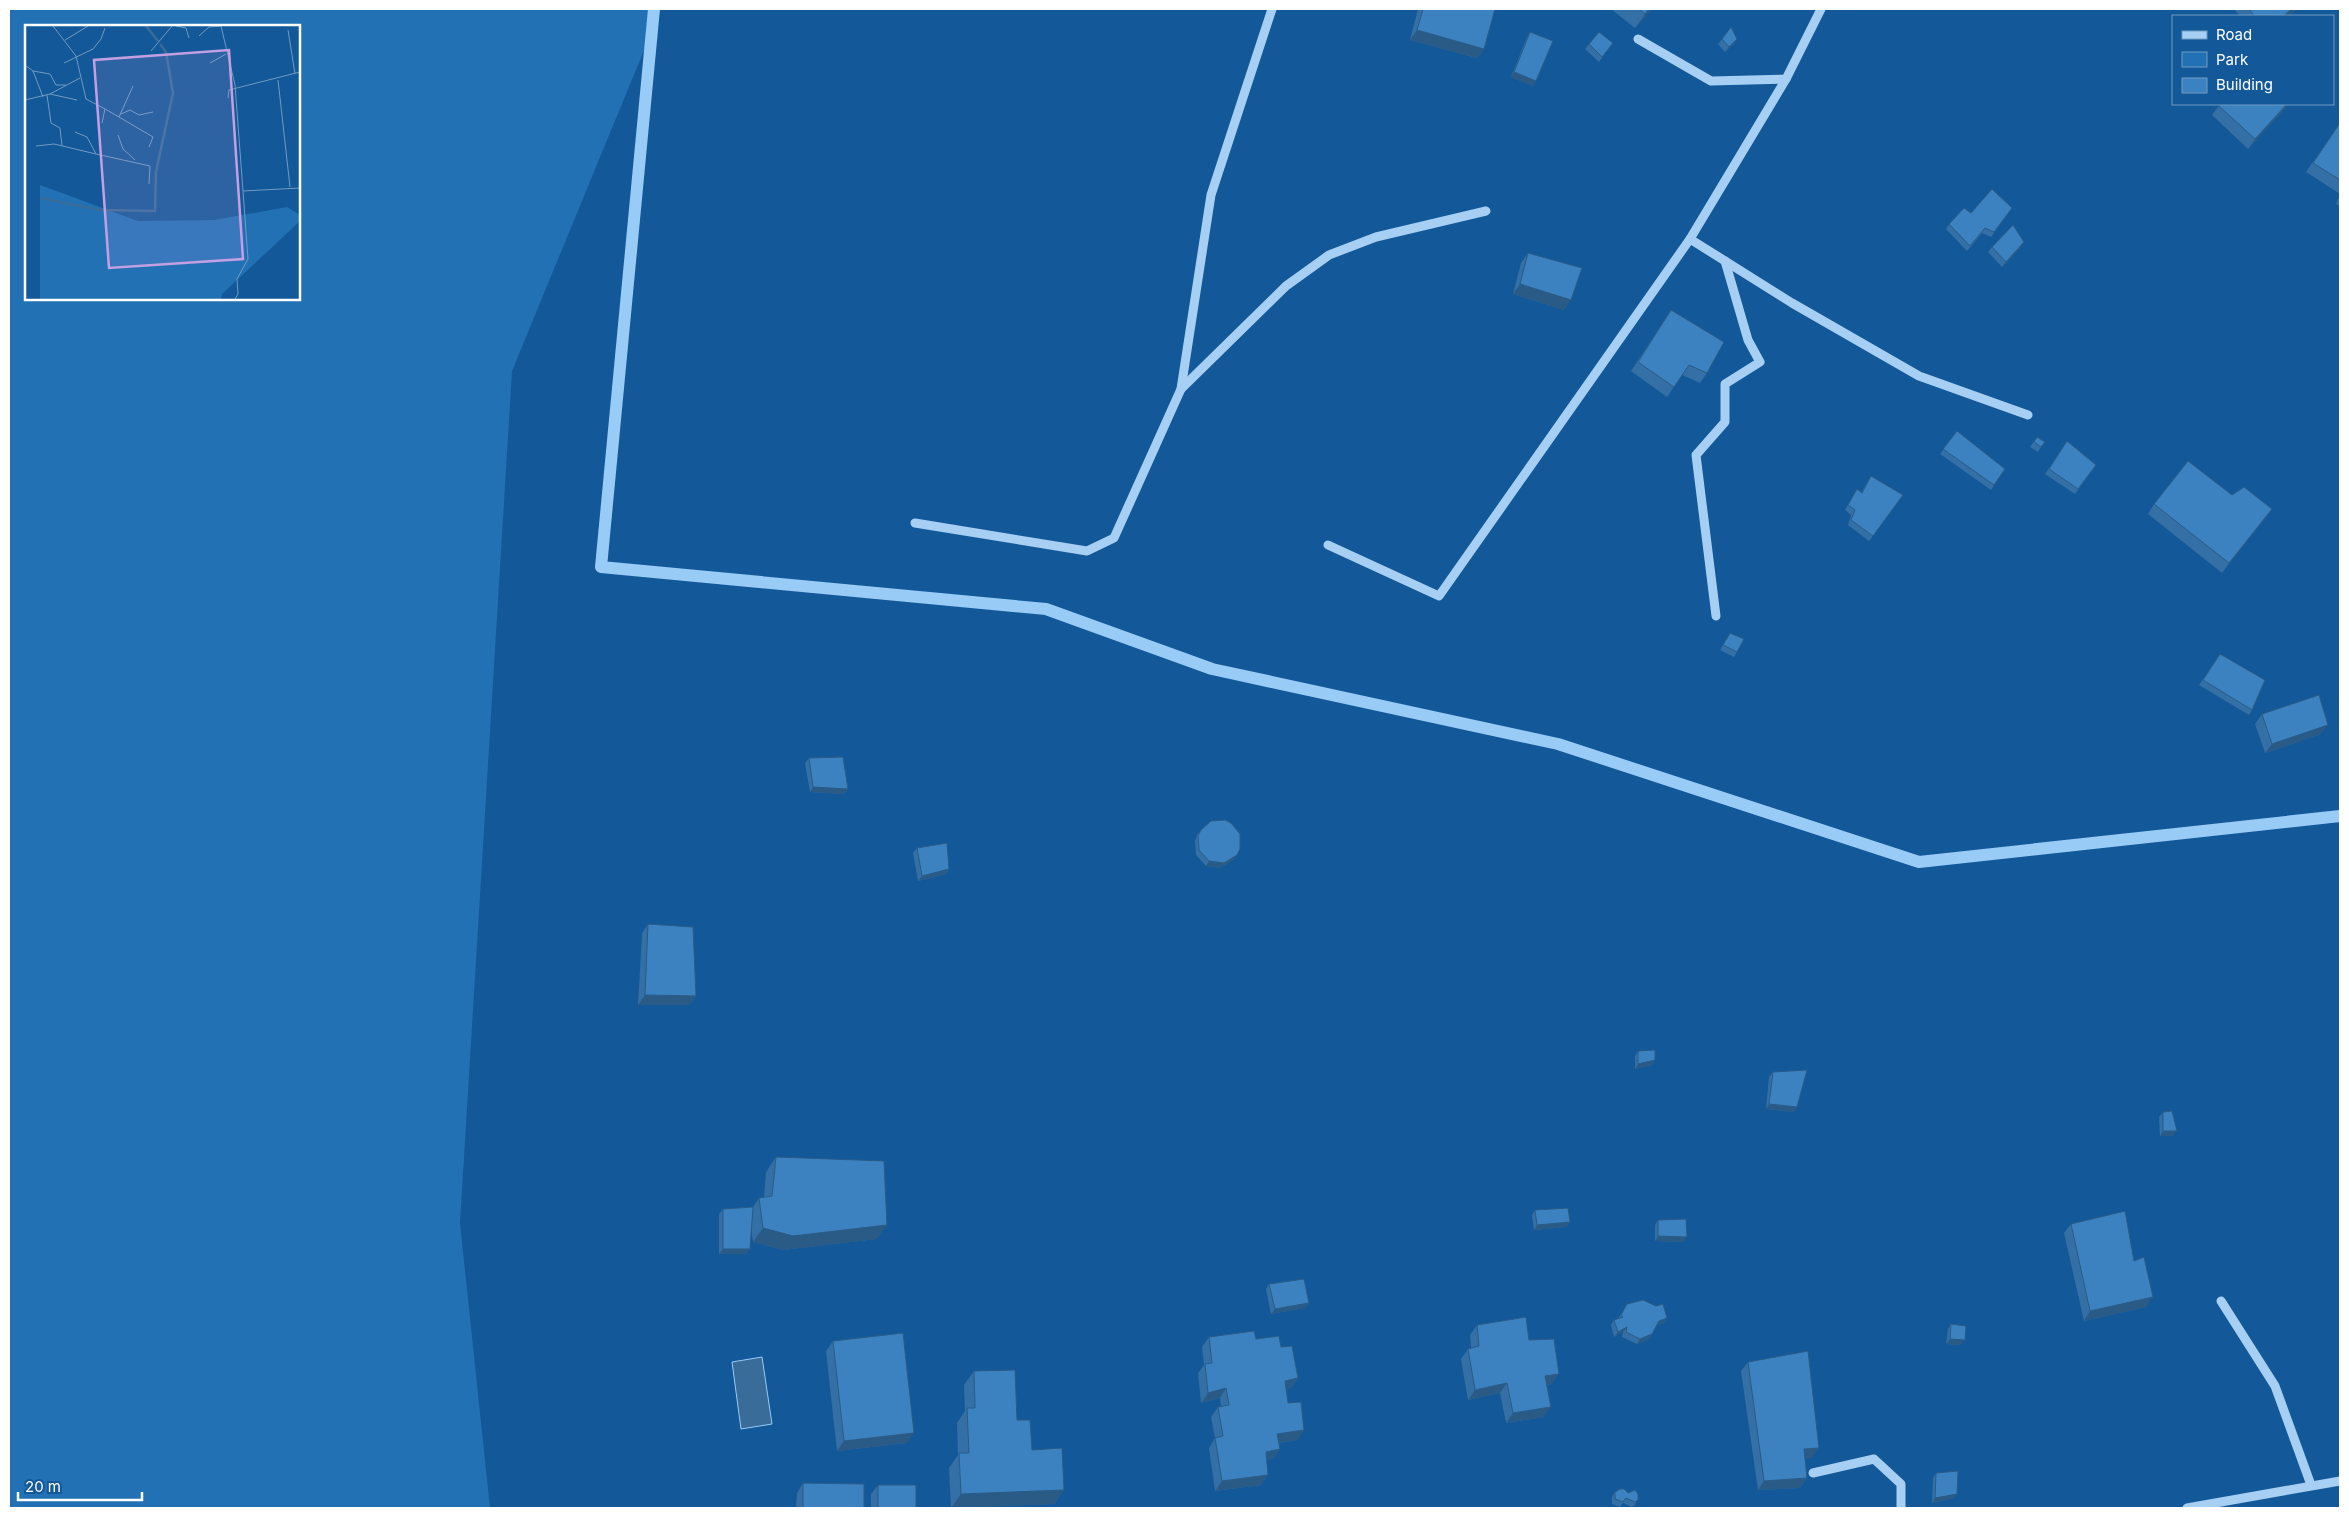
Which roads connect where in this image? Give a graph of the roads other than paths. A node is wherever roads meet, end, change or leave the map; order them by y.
1 (1272, 9) edge
2 (1820, 9) edge
3 (1638, 39) edge
4 (1786, 79) junction
5 (1486, 211) dead end
6 (1690, 239) junction
7 (1725, 261) junction
8 (1181, 389) junction
9 (2028, 415) dead end
10 (915, 522) dead end
11 (1328, 545) dead end
12 (1716, 616) dead end
13 (2221, 1301) dead end
14 (1813, 1473) dead end
15 (2340, 1481) edge
16 (2311, 1485) junction
17 (1901, 1508) edge
18 (2188, 1508) edge

1 - 8 street
2 - 4 street
3 - 4 street
4 - 6 street
5 - 8 street
6 - 7 street
6 - 11 street
7 - 9 street
7 - 12 street
8 - 10 street
13 - 16 street
14 - 17 street
15 - 16 street
16 - 18 street

